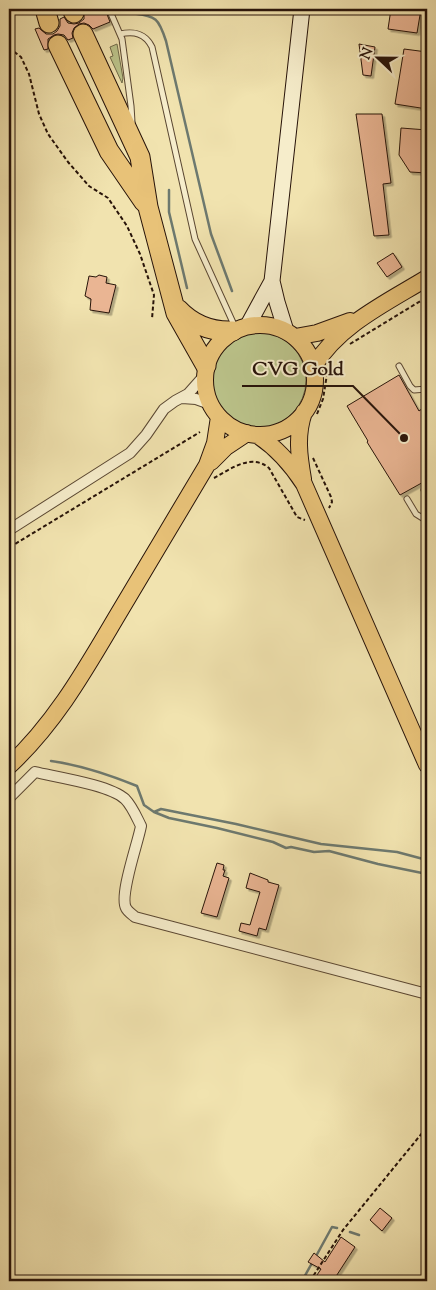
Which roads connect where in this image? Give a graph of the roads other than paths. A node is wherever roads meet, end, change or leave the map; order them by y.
1 (109, 9) edge
2 (302, 9) edge
3 (84, 34) dead end
4 (120, 34) junction
5 (58, 45) dead end
6 (132, 140) junction
7 (148, 207) junction
8 (427, 278) edge
9 (272, 282) junction
10 (173, 302) junction
11 (366, 315) junction
12 (239, 329) junction
13 (290, 334) junction
14 (321, 365) junction
15 (399, 366) dead end
16 (205, 371) junction
17 (427, 389) edge
18 (181, 398) junction
19 (214, 410) junction
20 (309, 416) junction
21 (252, 434) junction
22 (209, 472) junction
23 (304, 484) junction
24 (407, 499) dead end
25 (427, 518) edge
26 (9, 530) edge
27 (427, 765) edge
28 (9, 766) edge
29 (9, 798) edge
30 (427, 994) edge

1 - 4 lane
2 - 9 main road
3 - 6 highway
4 - 6 lane
4 - 12 lane
5 - 7 highway
6 - 7 highway
7 - 10 highway
8 - 11 main road
9 - 12 main road
9 - 13 main road
10 - 12 highway
10 - 16 highway
11 - 13 main road
11 - 14 main road
12 - 13 main road
12 - 16 main road
13 - 14 main road
14 - 20 main road
15 - 17 lane
16 - 18 street
16 - 19 main road
18 - 19 street
18 - 26 street
19 - 21 main road
19 - 22 main road
20 - 21 main road
20 - 23 main road
21 - 22 main road
21 - 23 main road
22 - 28 main road
23 - 27 main road
24 - 25 lane
29 - 30 street

